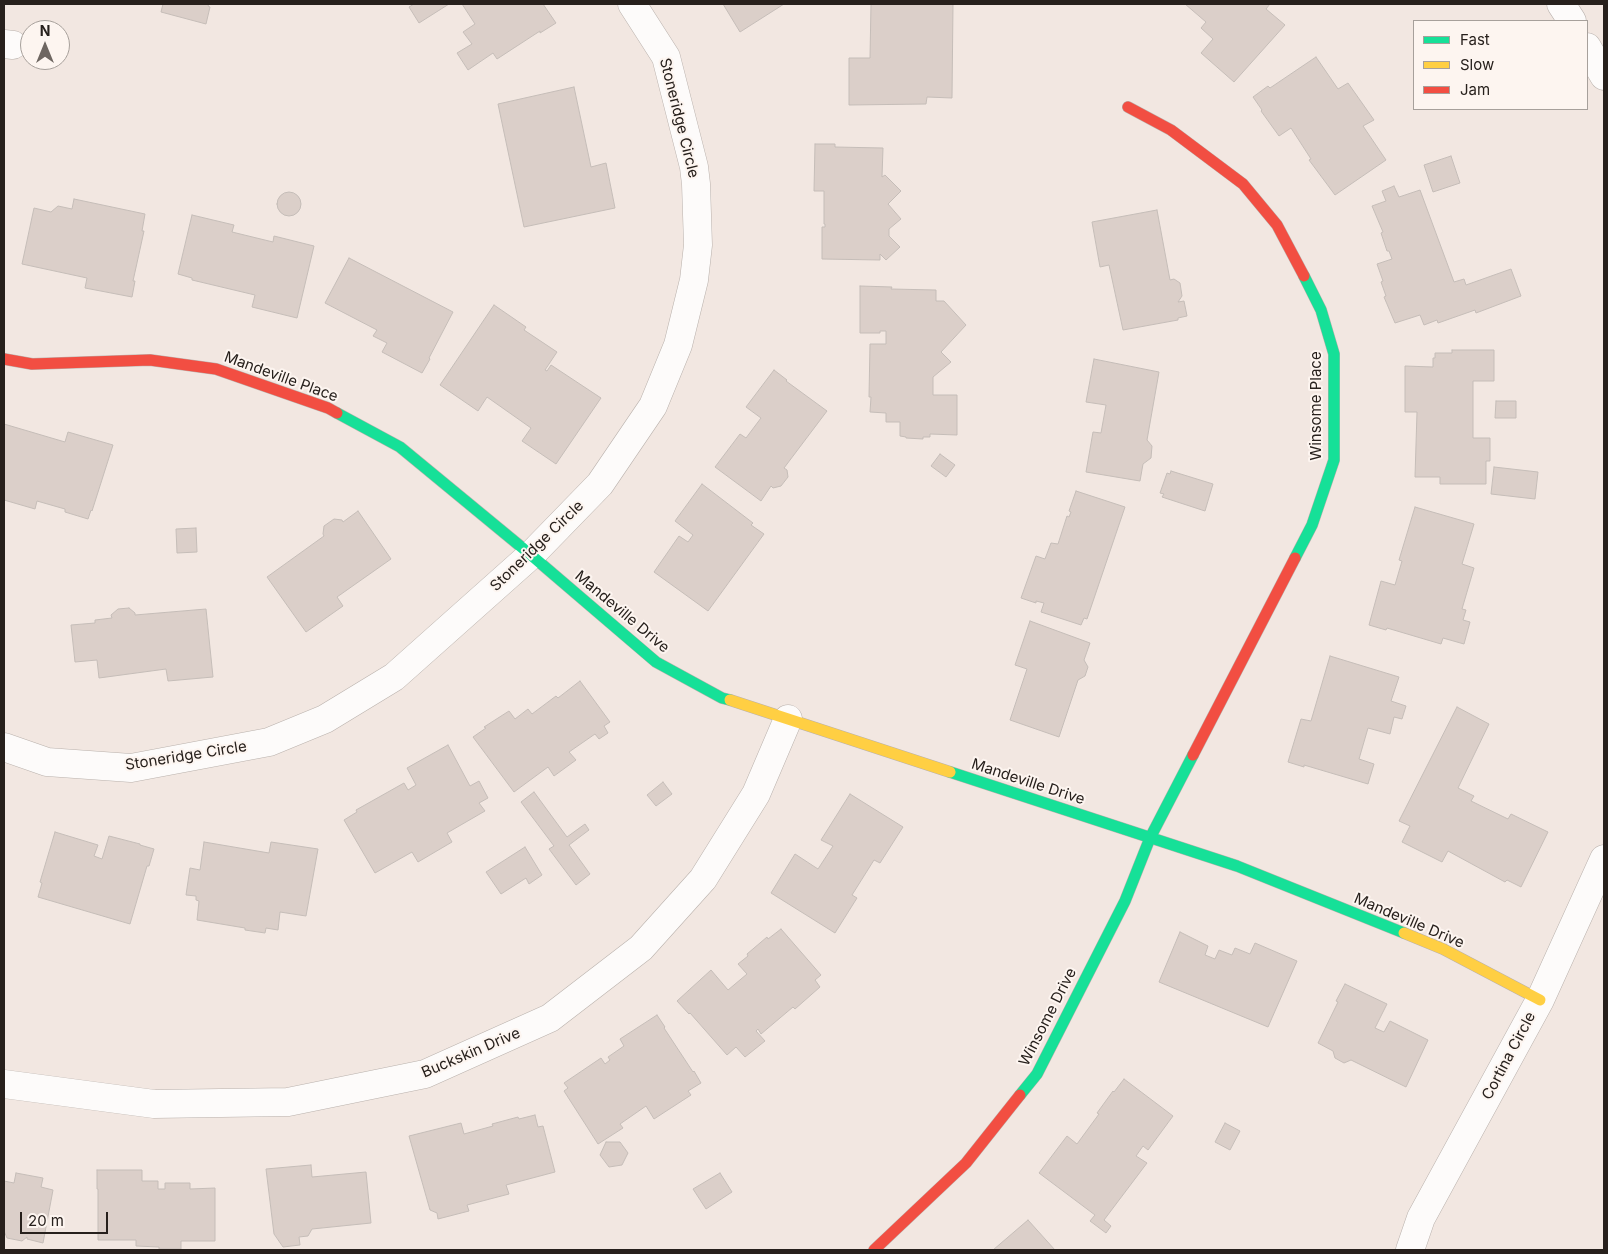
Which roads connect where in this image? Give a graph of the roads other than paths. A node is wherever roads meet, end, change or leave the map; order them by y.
1 (632, 4) edge
2 (1561, 4) edge
3 (1571, 20) edge
4 (1588, 49) edge
5 (1604, 76) edge
6 (1128, 107) dead end
7 (4, 359) edge
8 (531, 555) junction
9 (788, 720) junction
10 (4, 747) edge
11 (1150, 838) junction
12 (1604, 859) edge
13 (1540, 1000) junction
14 (4, 1084) edge
15 (874, 1250) edge
16 (1410, 1250) edge

1 - 8 street, Stoneridge Circle
2 - 3 street
4 - 5 street
6 - 11 street, Winsome Place
7 - 8 street, Mandeville Place
8 - 9 street, Mandeville Drive
8 - 10 street, Stoneridge Circle
9 - 11 street, Mandeville Drive
9 - 14 street, Buckskin Drive
11 - 13 street, Mandeville Drive
11 - 15 street, Winsome Drive
12 - 13 street, Cortina Circle
13 - 16 street, Cortina Circle

